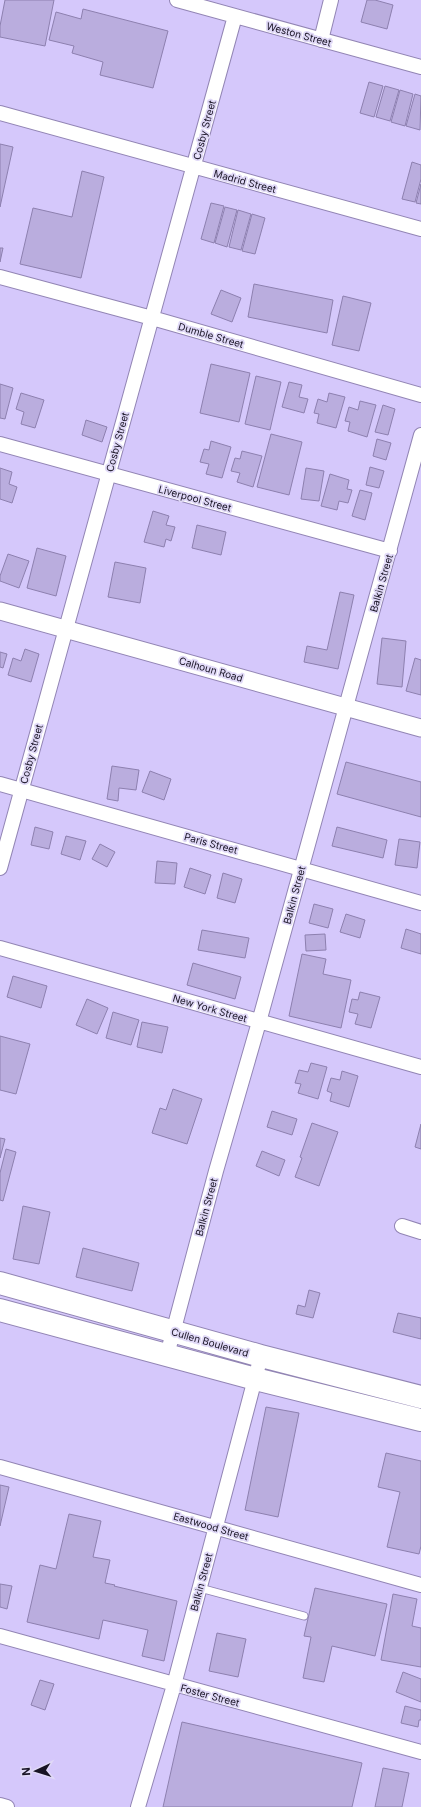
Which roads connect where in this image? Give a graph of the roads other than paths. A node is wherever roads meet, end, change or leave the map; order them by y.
1 (177, 0) edge
2 (332, 0) edge
3 (235, 16) junction
4 (321, 40) junction
5 (421, 67) edge
6 (0, 113) edge
7 (193, 167) junction
8 (421, 229) edge
9 (0, 277) edge
10 (152, 318) junction
11 (421, 395) edge
12 (421, 436) edge
13 (0, 444) edge
14 (109, 474) junction
15 (390, 550) junction
16 (0, 611) edge
17 (66, 629) junction
18 (346, 707) junction
19 (421, 728) edge
20 (0, 784) edge
21 (21, 791) junction
22 (0, 868) edge
23 (301, 868) junction
24 (421, 902) edge
25 (0, 948) edge
26 (259, 1022) junction
27 (421, 1067) edge
28 (402, 1226) dead end
29 (421, 1232) edge
30 (0, 1283) edge
31 (0, 1310) edge
32 (173, 1331) junction
33 (167, 1355) junction
34 (261, 1356) junction
35 (255, 1379) junction
36 (421, 1397) edge
37 (421, 1420) edge
38 (0, 1468) edge
39 (216, 1528) junction
40 (421, 1585) edge
41 (200, 1588) junction
42 (304, 1616) dead end
43 (0, 1636) edge
44 (174, 1685) junction
45 (421, 1752) edge
46 (0, 1805) edge
47 (7, 1807) edge
48 (138, 1807) edge

1 - 3 street, Weston Street
2 - 4 street
3 - 4 street, Weston Street
3 - 7 street, Cosby Street
4 - 5 street, Weston Street
6 - 7 street, Madrid Street
7 - 8 street, Madrid Street
7 - 10 street, Cosby Street
9 - 10 street, Dumble Street
10 - 11 street, Dumble Street
10 - 14 street, Cosby Street
12 - 15 street, Balkin Street
13 - 14 street, Liverpool Street
14 - 15 street, Liverpool Street
14 - 17 street, Cosby Street
15 - 18 street, Balkin Street
16 - 17 street, Calhoun Road
17 - 18 street, Calhoun Road
17 - 21 street, Cosby Street
18 - 19 street, Calhoun Road
18 - 23 street, Balkin Street
20 - 21 street, Paris Street
21 - 22 street, Cosby Street
21 - 23 street, Paris Street
23 - 24 street, Paris Street
23 - 26 street, Balkin Street
25 - 26 street, New York Street
26 - 27 street, New York Street
26 - 32 street, Balkin Street
28 - 29 street
30 - 32 main road, Cullen Boulevard
31 - 33 main road
32 - 33 street, Balkin Street
32 - 34 main road, Cullen Boulevard
33 - 35 main road
34 - 35 street, Balkin Street
34 - 36 main road, Cullen Boulevard
35 - 37 main road
35 - 39 street, Balkin Street
38 - 39 street, Eastwood Street
39 - 40 street, Eastwood Street
39 - 41 street, Balkin Street
41 - 42 lane
41 - 44 street, Balkin Street
43 - 44 street, Foster Street
44 - 45 street, Foster Street
44 - 48 street, Balkin Street
46 - 47 street

